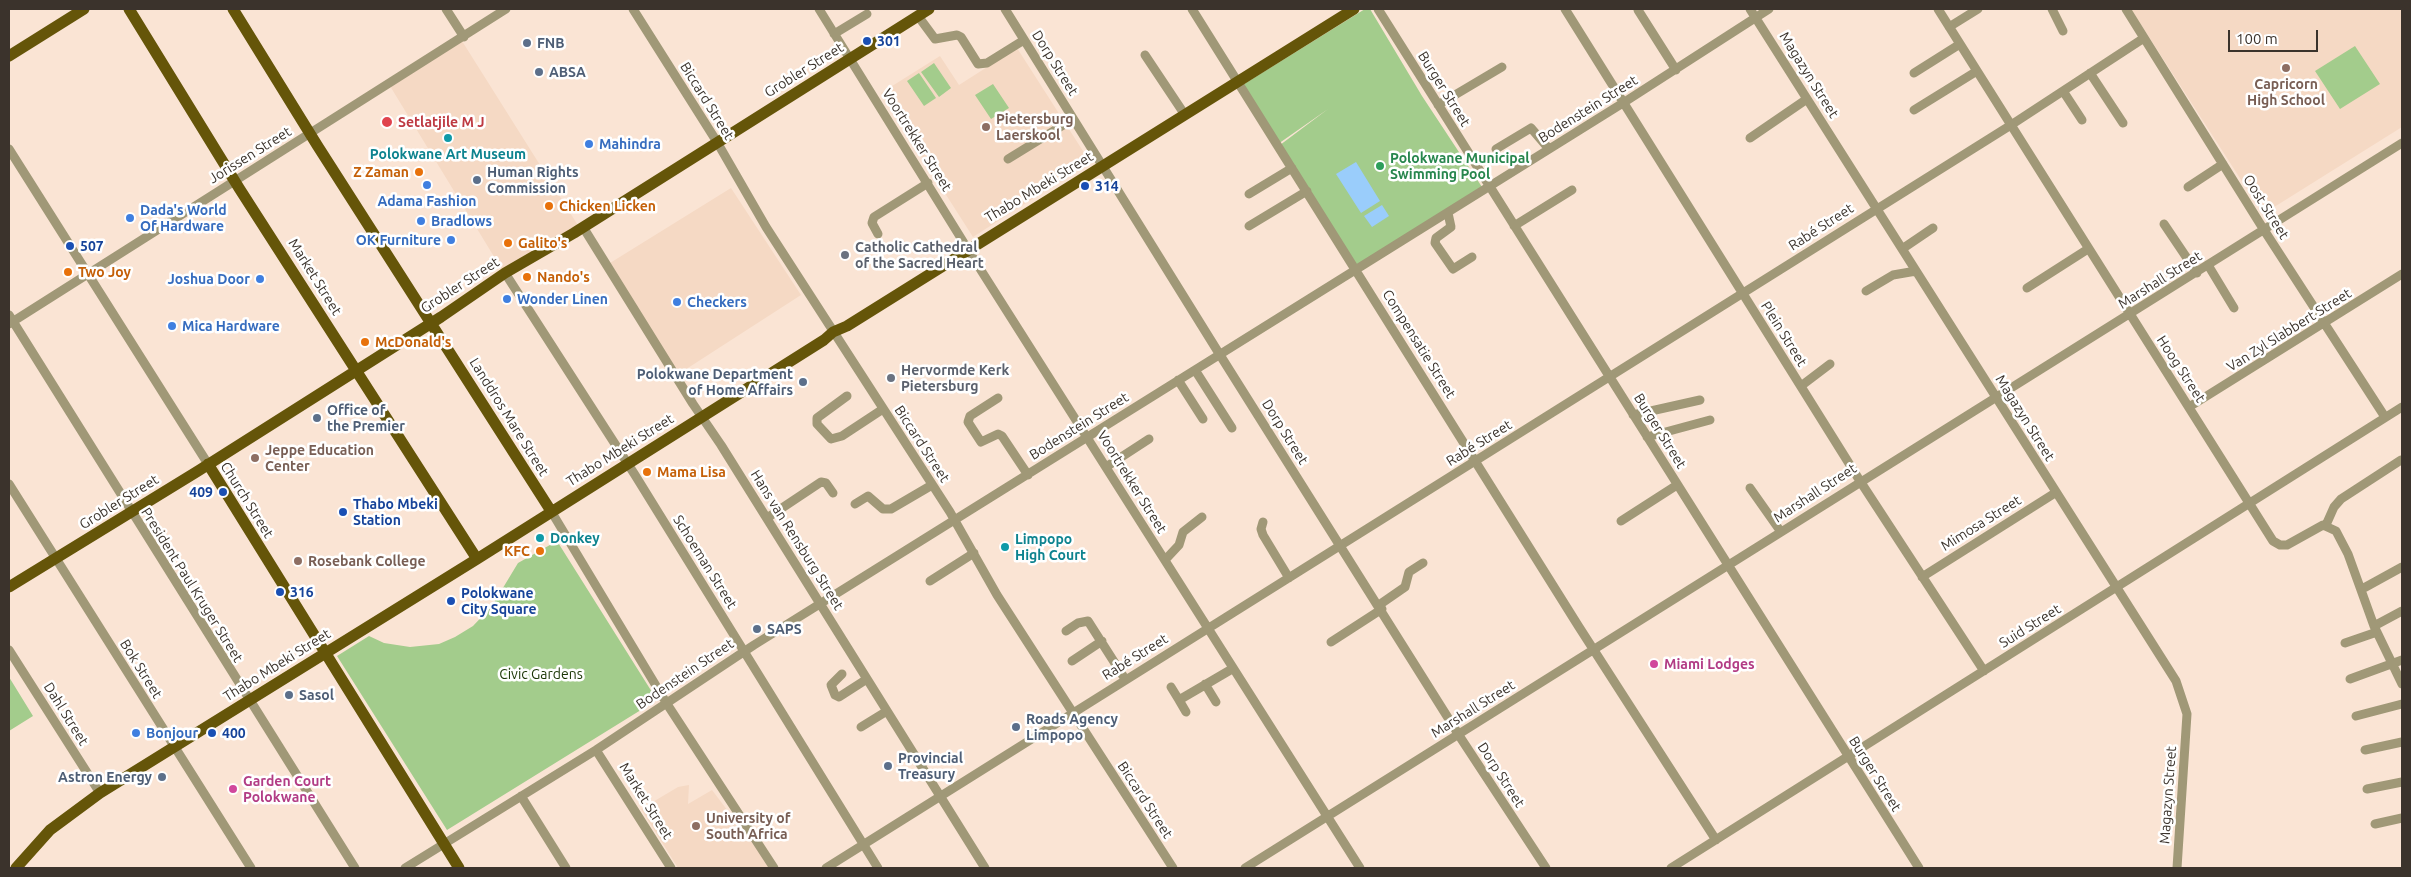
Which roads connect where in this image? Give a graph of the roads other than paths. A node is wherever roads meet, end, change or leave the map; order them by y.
1 (84, 9) edge
2 (129, 9) edge
3 (233, 9) edge
4 (446, 9) edge
5 (506, 9) edge
6 (633, 9) edge
7 (819, 9) edge
8 (930, 9) edge
9 (1005, 9) edge
10 (1192, 9) edge
11 (1354, 9) edge
12 (1378, 9) edge
13 (1565, 9) edge
14 (1769, 9) edge
15 (1938, 9) edge
16 (1978, 9) edge
17 (2052, 9) edge
18 (2126, 9) edge
19 (1638, 10) edge
20 (1753, 13) edge
21 (867, 14) dead end
22 (918, 16) junction
23 (1949, 27) junction
24 (2063, 31) dead end
25 (834, 34) junction
26 (464, 37) junction
27 (2144, 38) junction
28 (1024, 40) junction
29 (1960, 44) junction
30 (1145, 55) dead end
31 (9, 56) edge
32 (851, 58) junction
33 (1502, 67) dead end
34 (1676, 70) junction
35 (1977, 71) junction
36 (1914, 73) dead end
37 (2090, 74) junction
38 (1238, 82) junction
39 (2062, 91) junction
40 (1807, 99) junction
41 (1623, 103) junction
42 (1438, 105) junction
43 (1914, 110) dead end
44 (1185, 115) junction
45 (1074, 119) junction
46 (2082, 120) dead end
47 (2123, 124) dead end
48 (2011, 125) junction
49 (310, 133) junction
50 (1750, 138) dead end
51 (717, 142) junction
52 (2402, 143) edge
53 (9, 149) edge
54 (1496, 149) dead end
55 (1549, 149) junction
56 (1008, 159) dead end
57 (2223, 164) junction
58 (1103, 166) junction
59 (1292, 168) junction
60 (235, 181) junction
61 (928, 183) junction
62 (1489, 187) junction
63 (2188, 187) dead end
64 (1572, 190) dead end
65 (1307, 192) junction
66 (1248, 194) dead end
67 (1876, 208) junction
68 (1448, 213) junction
69 (2164, 224) dead end
70 (1249, 226) dead end
71 (1514, 226) junction
72 (583, 227) junction
73 (1934, 228) dead end
74 (2264, 230) junction
75 (878, 234) dead end
76 (2088, 248) junction
77 (967, 249) junction
78 (1902, 249) junction
79 (1472, 257) dead end
80 (2208, 266) junction
81 (1355, 268) junction
82 (1916, 271) junction
83 (2197, 272) junction
84 (87, 273) junction
85 (505, 273) junction
86 (2402, 274) edge
87 (2027, 288) dead end
88 (1866, 291) dead end
89 (1743, 293) junction
90 (2234, 308) dead end
91 (2129, 315) junction
92 (10, 321) edge
93 (431, 322) junction
94 (2324, 324) junction
95 (833, 332) junction
96 (1220, 355) junction
97 (1830, 364) dead end
98 (356, 370) junction
99 (1194, 370) junction
100 (1609, 377) junction
101 (1178, 380) junction
102 (1801, 386) junction
103 (847, 396) dead end
104 (998, 398) dead end
105 (1996, 398) junction
106 (1700, 400) dead end
107 (2402, 407) edge
108 (2189, 408) junction
109 (884, 409) junction
110 (1633, 415) junction
111 (702, 417) junction
112 (2385, 417) junction
113 (1203, 419) dead end
114 (1710, 420) dead end
115 (1232, 428) dead end
116 (1647, 437) junction
117 (1088, 438) junction
118 (1149, 440) dead end
119 (2401, 460) edge
120 (1476, 461) junction
121 (627, 463) junction
122 (208, 464) junction
123 (1106, 467) junction
124 (1028, 475) junction
125 (1860, 480) junction
126 (9, 484) edge
127 (932, 485) junction
128 (1677, 485) junction
129 (1750, 488) dead end
130 (833, 493) dead end
131 (2055, 494) junction
132 (855, 504) dead end
133 (2250, 504) junction
134 (130, 511) junction
135 (551, 511) junction
136 (1202, 517) dead end
137 (767, 518) junction
138 (955, 520) junction
139 (1621, 521) dead end
140 (1263, 522) dead end
141 (2326, 525) junction
142 (1782, 532) junction
143 (1341, 546) junction
144 (974, 553) junction
145 (56, 558) junction
146 (477, 559) junction
147 (1165, 560) junction
148 (1423, 563) dead end
149 (1728, 566) junction
150 (2402, 567) edge
151 (1922, 577) junction
152 (1289, 578) junction
153 (930, 581) dead end
154 (9, 587) edge
155 (2116, 589) junction
156 (2362, 589) junction
157 (821, 604) junction
158 (1380, 607) junction
159 (2402, 611) edge
160 (1208, 629) junction
161 (2376, 629) junction
162 (1066, 631) dead end
163 (1102, 641) junction
164 (1331, 642) dead end
165 (2346, 643) dead end
166 (9, 650) edge
167 (1594, 650) junction
168 (745, 651) junction
169 (324, 653) junction
170 (1072, 661) dead end
171 (2398, 662) edge
172 (1232, 669) junction
173 (1984, 671) junction
174 (842, 674) dead end
175 (867, 679) junction
176 (1125, 679) junction
177 (2350, 680) dead end
178 (1205, 684) junction
179 (2402, 684) edge
180 (1171, 687) dead end
181 (1179, 700) junction
182 (249, 701) junction
183 (1216, 702) dead end
184 (667, 704) junction
185 (2402, 704) edge
186 (887, 711) junction
187 (1186, 712) dead end
188 (1073, 714) junction
189 (2356, 716) dead end
190 (861, 727) dead end
191 (1459, 735) junction
192 (2402, 742) edge
193 (175, 747) junction
194 (596, 750) junction
195 (2365, 750) dead end
196 (1848, 757) junction
197 (2402, 782) edge
198 (2367, 788) dead end
199 (100, 793) junction
200 (521, 796) junction
201 (940, 798) junction
202 (1327, 816) junction
203 (2402, 818) edge
204 (2375, 824) dead end
205 (1716, 840) junction
206 (443, 844) junction
207 (864, 845) junction
208 (16, 868) edge
209 (251, 868) edge
210 (355, 868) edge
211 (405, 868) edge
212 (458, 868) edge
213 (566, 868) edge
214 (670, 868) edge
215 (774, 868) edge
216 (826, 868) edge
217 (878, 868) edge
218 (984, 868) edge
219 (1173, 868) edge
220 (1244, 868) edge
221 (1360, 868) edge
222 (1546, 868) edge
223 (1671, 868) edge
224 (1919, 868) edge
225 (2177, 868) edge

1 - 31 main road
2 - 60 main road, Market Street
3 - 49 main road, Landdros Mare Street
4 - 26 street
5 - 26 street, Jorissen Street
6 - 51 street, Biccard Street
7 - 25 street, Voortrekker Street
8 - 22 main road, Grobler Street
9 - 28 street, Dorp Street
10 - 38 street, Compensatie Street
11 - 38 main road, Thabo Mbeki Street
12 - 42 street, Burger Street
13 - 41 street, Plein Street
14 - 20 street, Bodenstein Street
15 - 23 street, Hoog Street
16 - 23 street
17 - 24 street
18 - 27 street, Oost Street
19 - 34 street
20 - 34 street, Bodenstein Street
20 - 40 street, Magazyn Street
21 - 25 street
22 - 28 street
22 - 32 main road, Grobler Street
23 - 29 street, Hoog Street
25 - 32 street, Voortrekker Street
26 - 49 street, Jorissen Street
27 - 37 street, Rabé Street
27 - 57 street, Oost Street
28 - 45 street, Dorp Street
29 - 35 street, Hoog Street
29 - 36 street
30 - 44 street
32 - 51 main road, Grobler Street
32 - 61 street, Voortrekker Street
33 - 42 street
34 - 41 street, Bodenstein Street
35 - 43 street
35 - 48 street, Hoog Street
37 - 39 street, Rabé Street
37 - 47 street
38 - 44 main road, Thabo Mbeki Street
38 - 59 street, Compensatie Street
39 - 46 street
39 - 48 street, Rabé Street
40 - 50 street
40 - 67 street, Magazyn Street
41 - 55 street, Bodenstein Street
41 - 89 street, Plein Street
42 - 62 street, Burger Street
44 - 58 main road, Thabo Mbeki Street
45 - 56 street
45 - 58 street, Dorp Street
48 - 67 street, Rabé Street
48 - 76 street, Hoog Street
49 - 60 street, Jorissen Street
49 - 93 main road, Landdros Mare Street
51 - 72 main road, Grobler Street
51 - 95 street, Biccard Street
52 - 74 street, Marshall Street
53 - 84 street, Church Street
54 - 55 street
55 - 62 street, Bodenstein Street
57 - 63 street
57 - 74 street, Oost Street
58 - 77 main road, Thabo Mbeki Street
58 - 96 street, Dorp Street
59 - 65 street, Compensatie Street
59 - 66 street
60 - 84 street, Jorissen Street
60 - 98 main road, Market Street
61 - 75 street
61 - 77 street, Voortrekker Street
62 - 68 street, Bodenstein Street
62 - 71 street, Burger Street
64 - 71 street
65 - 70 street
65 - 81 street, Compensatie Street
67 - 78 street, Magazyn Street
67 - 89 street, Rabé Street
68 - 79 street
68 - 81 street, Bodenstein Street
69 - 83 street
71 - 100 street, Burger Street
72 - 85 main road, Grobler Street
72 - 111 street, Hans van Rensburg Street
73 - 78 street
74 - 80 street, Marshall Street
74 - 94 street, Oost Street
76 - 87 street
76 - 91 street, Hoog Street
77 - 95 main road, Thabo Mbeki Street
77 - 117 street, Voortrekker Street
78 - 82 street, Magazyn Street
80 - 83 street, Marshall Street
80 - 90 street
81 - 96 street, Bodenstein Street
81 - 120 street, Compensatie Street
82 - 88 street
82 - 105 street, Magazyn Street
83 - 91 street, Marshall Street
84 - 92 street, Jorissen Street
84 - 122 street, Church Street
85 - 93 main road, Grobler Street
85 - 121 street, Schoeman Street
86 - 94 street, Van Zyl Slabbert Street
89 - 100 street, Rabé Street
89 - 102 street, Plein Street
91 - 105 street, Marshall Street
91 - 108 street, Hoog Street
92 - 134 street, President Paul Kruger Street
93 - 98 main road, Grobler Street
93 - 135 main road, Landdros Mare Street
94 - 108 street, Van Zyl Slabbert Street
94 - 112 street, Oost Street
95 - 109 street, Biccard Street
95 - 111 main road, Thabo Mbeki Street
96 - 99 street, Bodenstein Street
96 - 143 street, Dorp Street
97 - 102 street
98 - 122 main road, Grobler Street
98 - 146 main road, Market Street
99 - 101 street, Bodenstein Street
99 - 115 street
100 - 110 street, Burger Street
100 - 120 street, Rabé Street
101 - 113 street
101 - 117 street, Bodenstein Street
102 - 125 street, Plein Street
103 - 109 street
104 - 124 street
105 - 125 street, Marshall Street
105 - 131 street, Magazyn Street
106 - 110 street
107 - 112 street, Suid Street
108 - 133 street, Hoog Street
109 - 127 street, Biccard Street
110 - 116 street, Burger Street
111 - 121 main road, Thabo Mbeki Street
111 - 137 street, Hans van Rensburg Street
112 - 133 street, Suid Street
114 - 116 street
116 - 128 street, Burger Street
117 - 123 street, Voortrekker Street
117 - 124 street, Bodenstein Street
118 - 123 street
119 - 141 street
120 - 143 street, Rabé Street
120 - 167 street, Compensatie Street
121 - 135 main road, Thabo Mbeki Street
121 - 168 street, Schoeman Street
122 - 134 main road, Grobler Street
122 - 169 main road, Church Street
123 - 147 street, Voortrekker Street
124 - 138 street, Bodenstein Street
125 - 142 street, Marshall Street
125 - 151 street, Plein Street
126 - 145 street, Bok Street
127 - 132 street
127 - 138 street, Biccard Street
128 - 139 street
128 - 149 street, Burger Street
129 - 142 street
130 - 137 street
131 - 151 street, Mimosa Street
131 - 155 street, Magazyn Street
133 - 141 street, Hoog Street
133 - 155 street, Suid Street
134 - 145 main road, Grobler Street
134 - 182 street, President Paul Kruger Street
135 - 146 main road, Thabo Mbeki Street
135 - 184 street, Landdros Mare Street
136 - 147 street
137 - 157 street, Hans van Rensburg Street
138 - 144 street, Biccard Street
138 - 157 street, Bodenstein Street
140 - 152 street
141 - 156 street
142 - 149 street, Marshall Street
143 - 152 street, Rabé Street
143 - 158 street, Dorp Street
144 - 153 street
144 - 188 street, Biccard Street
145 - 154 main road, Grobler Street
145 - 193 street, Bok Street
146 - 169 main road, Thabo Mbeki Street
147 - 160 street, Voortrekker Street
148 - 158 street
149 - 167 street, Marshall Street
149 - 196 street, Burger Street
150 - 156 street
151 - 173 street, Plein Street
152 - 160 street, Rabé Street
155 - 173 street, Suid Street
155 - 225 street, Magazyn Street
156 - 161 street
157 - 168 street, Bodenstein Street
157 - 175 street, Hans van Rensburg Street
158 - 164 street
158 - 191 street, Dorp Street
159 - 161 street
160 - 172 street, Voortrekker Street
160 - 176 street, Rabé Street
161 - 165 street
161 - 171 street
162 - 163 street
163 - 170 street
163 - 176 street
166 - 199 street, Dahl Street
167 - 191 street, Marshall Street
167 - 205 street, Compensatie Street
168 - 184 street, Bodenstein Street
168 - 207 street, Schoeman Street
169 - 182 main road, Thabo Mbeki Street
169 - 206 main road, Church Street
171 - 177 street
171 - 179 street
172 - 178 street
172 - 202 street, Voortrekker Street
173 - 196 street, Suid Street
174 - 175 street
175 - 186 street, Hans van Rensburg Street
176 - 188 street, Rabé Street
178 - 181 street
178 - 183 street
180 - 181 street
181 - 187 street
182 - 193 main road, Thabo Mbeki Street
182 - 210 street, President Paul Kruger Street
184 - 194 street, Bodenstein Street
184 - 215 street, Landdros Mare Street
185 - 189 street
186 - 190 street
186 - 201 street, Hans van Rensburg Street
188 - 201 street, Rabé Street
188 - 219 street, Biccard Street
191 - 202 street, Marshall Street
191 - 222 street, Dorp Street
192 - 195 street
193 - 199 main road, Thabo Mbeki Street
193 - 209 street, Bok Street
194 - 200 street, Bodenstein Street
194 - 214 street, Market Street
196 - 205 street, Suid Street
196 - 224 street, Burger Street
197 - 198 street
199 - 208 main road, Thabo Mbeki Street
200 - 206 street, Bodenstein Street
200 - 213 street
201 - 207 street, Rabé Street
201 - 218 street, Hans van Rensburg Street
202 - 220 street, Marshall Street
202 - 221 street, Voortrekker Street
203 - 204 street
205 - 223 street, Suid Street
206 - 211 street, Bodenstein Street
206 - 212 main road, Church Street
207 - 216 street, Rabé Street
207 - 217 street, Schoeman Street

